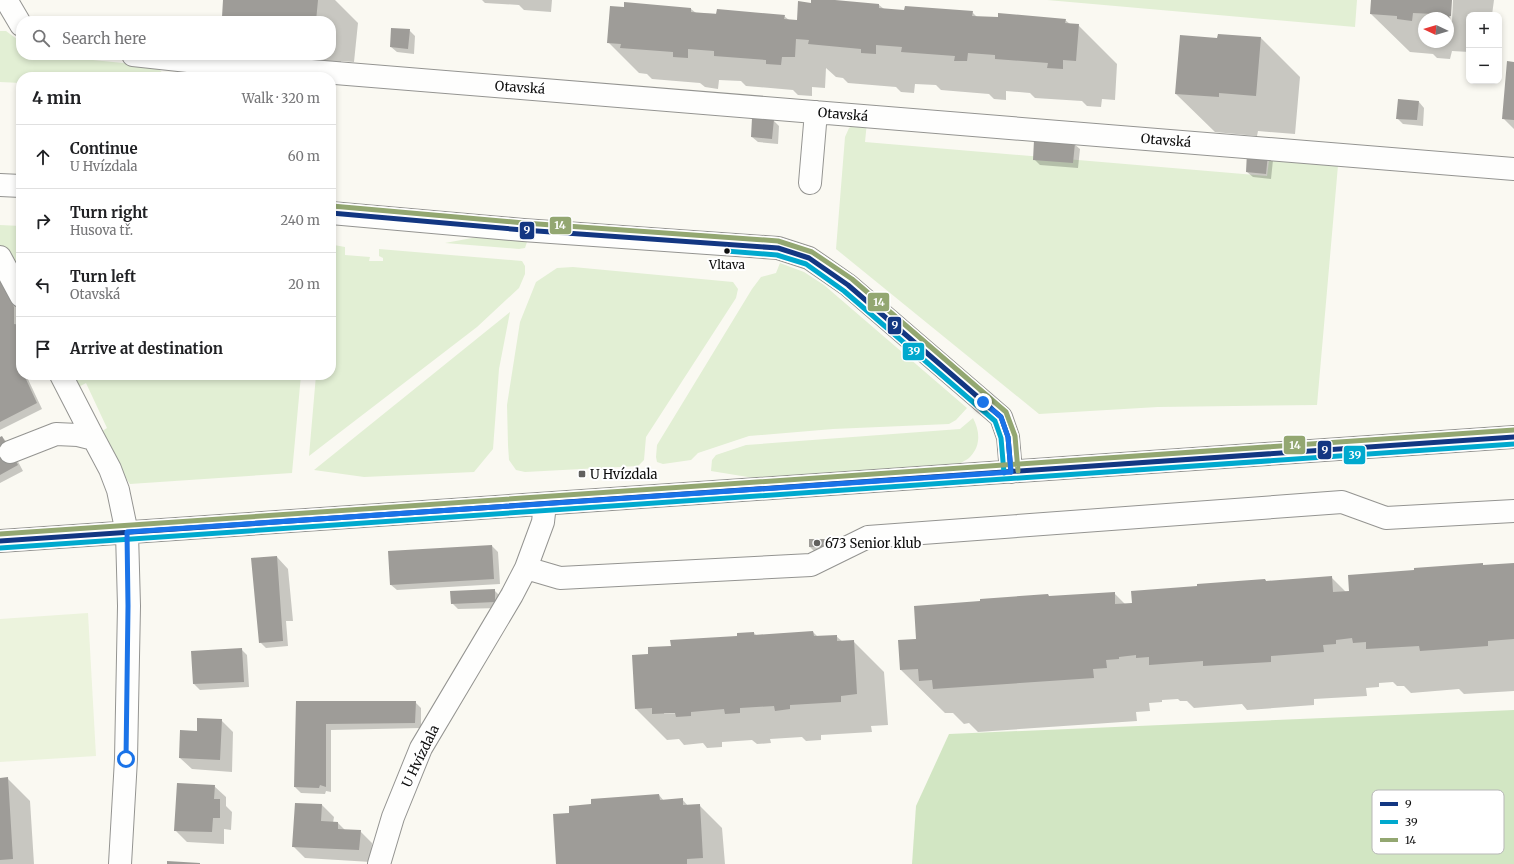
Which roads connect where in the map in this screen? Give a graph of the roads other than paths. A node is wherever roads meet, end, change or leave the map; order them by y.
1 (7, 0) edge
2 (16, 17) edge
3 (152, 60) edge
4 (187, 69) edge
5 (274, 72) edge
6 (336, 77) edge
7 (816, 112) junction
8 (1514, 169) edge
9 (810, 183) dead end
10 (0, 185) edge
11 (16, 186) edge
12 (336, 213) edge
13 (0, 257) edge
14 (16, 287) edge
15 (64, 380) edge
16 (1514, 437) edge
17 (94, 439) junction
18 (10, 452) dead end
19 (1011, 472) junction
20 (545, 504) junction
21 (1514, 511) edge
22 (127, 532) junction
23 (0, 541) edge
24 (526, 568) junction
25 (120, 864) edge
26 (380, 864) edge

1 - 2 street
3 - 4 street, Otavská
4 - 5 street, Otavská
6 - 7 street, Otavská
7 - 8 street, Otavská
7 - 9 street
10 - 11 street
12 - 19 street
13 - 14 street
15 - 17 street
16 - 19 street
17 - 18 street
17 - 22 street
19 - 20 street
20 - 22 street
20 - 24 street, U Hvízdala
21 - 24 street
22 - 23 street
22 - 25 street
24 - 26 street, U Hvízdala

